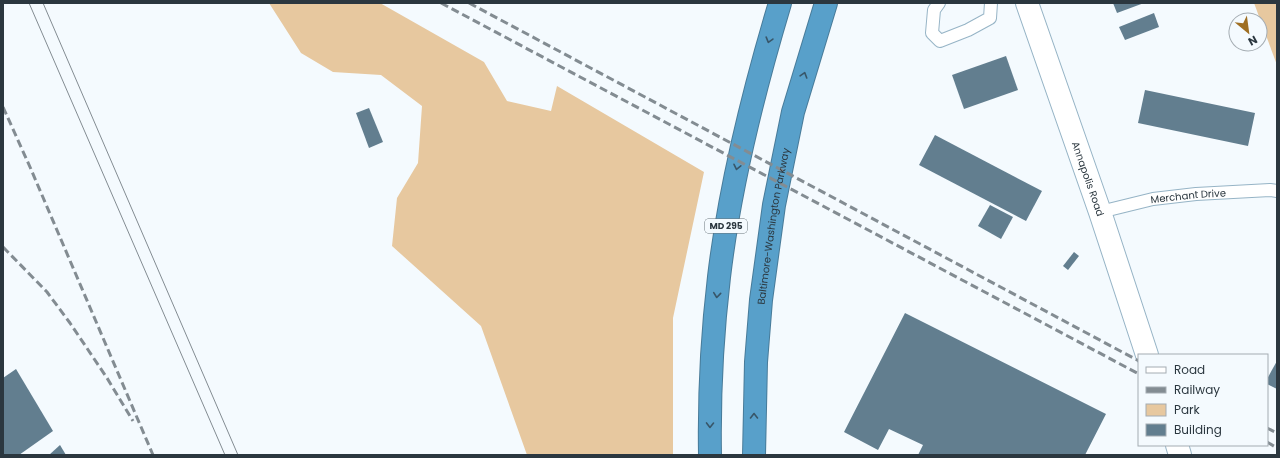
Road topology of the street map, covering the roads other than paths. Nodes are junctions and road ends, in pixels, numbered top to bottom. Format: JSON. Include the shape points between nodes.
{"nodes":[{"id":1,"x":780,"y":3,"type":"edge"},
{"id":2,"x":826,"y":3,"type":"edge"},
{"id":3,"x":939,"y":3,"type":"edge"},
{"id":4,"x":991,"y":3,"type":"edge"},
{"id":5,"x":1027,"y":3,"type":"edge"},
{"id":6,"x":1277,"y":191,"type":"edge"},
{"id":7,"x":1100,"y":212,"type":"junction"},
{"id":8,"x":1147,"y":354,"type":"edge"},
{"id":9,"x":710,"y":455,"type":"edge"},
{"id":10,"x":754,"y":455,"type":"edge"}],
"edges":[{"from":1,"to":9,"type":"highway","number":"MD 295","one_way":true,"via":[[760,69],[727,223],[713,345]]},
{"from":10,"to":2,"type":"highway","name":"Baltimore-Washington Parkway","one_way":true,"via":[[756,362],[761,300],[774,205],[793,112]]},
{"from":3,"to":4,"type":"lane","via":[[934,10],[932,33],[940,41],[990,18]]},
{"from":5,"to":7,"type":"main road","name":"Annapolis Road"},
{"from":6,"to":7,"type":"lane","name":"Merchant Drive","via":[[1167,197]]},
{"from":7,"to":8,"type":"main road","name":"Annapolis Road"}]}
